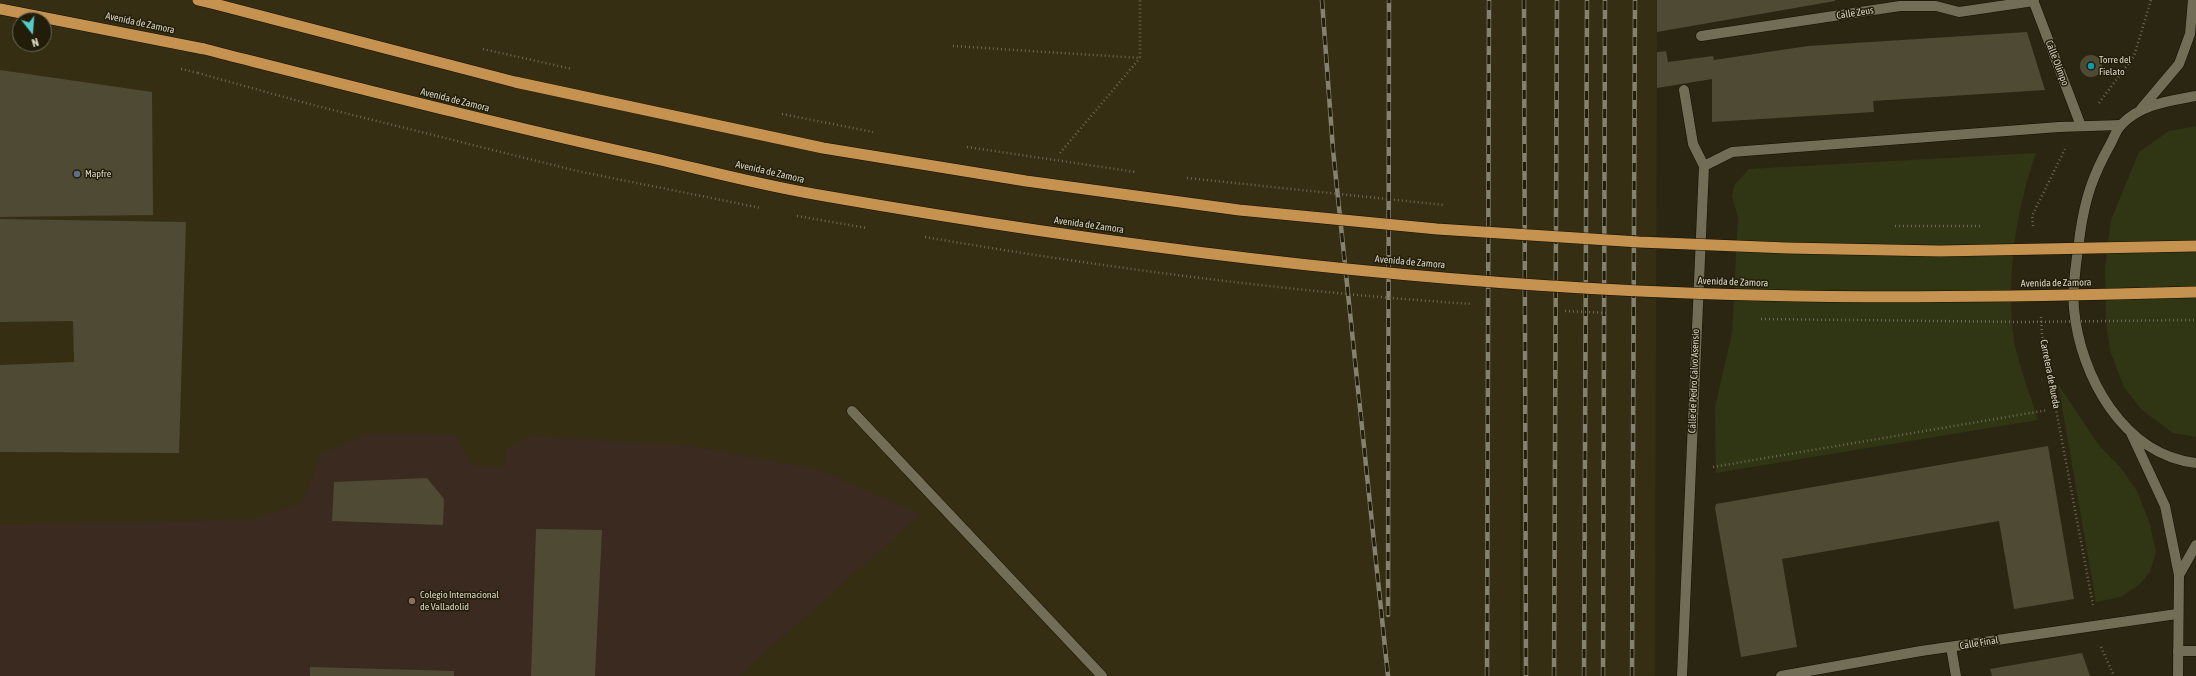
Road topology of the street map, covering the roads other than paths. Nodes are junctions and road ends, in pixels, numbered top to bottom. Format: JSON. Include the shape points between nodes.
{"nodes":[{"id":1,"x":198,"y":0,"type":"edge"},
{"id":2,"x":2034,"y":0,"type":"edge"},
{"id":3,"x":2192,"y":0,"type":"edge"},
{"id":4,"x":0,"y":9,"type":"edge"},
{"id":5,"x":1700,"y":36,"type":"dead end"},
{"id":6,"x":1684,"y":90,"type":"dead end"},
{"id":7,"x":2196,"y":96,"type":"edge"},
{"id":8,"x":2141,"y":109,"type":"junction"},
{"id":9,"x":2121,"y":125,"type":"junction"},
{"id":10,"x":2081,"y":126,"type":"junction"},
{"id":11,"x":1704,"y":166,"type":"junction"},
{"id":12,"x":2196,"y":246,"type":"edge"},
{"id":13,"x":2196,"y":292,"type":"edge"},
{"id":14,"x":852,"y":411,"type":"dead end"},
{"id":15,"x":2131,"y":433,"type":"junction"},
{"id":16,"x":2196,"y":463,"type":"edge"},
{"id":17,"x":2196,"y":544,"type":"edge"},
{"id":18,"x":2179,"y":575,"type":"junction"},
{"id":19,"x":2177,"y":614,"type":"junction"},
{"id":20,"x":1951,"y":647,"type":"junction"},
{"id":21,"x":2178,"y":651,"type":"junction"},
{"id":22,"x":2196,"y":651,"type":"edge"},
{"id":23,"x":1102,"y":676,"type":"edge"},
{"id":24,"x":1682,"y":676,"type":"edge"},
{"id":25,"x":1781,"y":676,"type":"edge"},
{"id":26,"x":1956,"y":676,"type":"edge"},
{"id":27,"x":2178,"y":676,"type":"edge"}],
"edges":[{"from":1,"to":12,"type":"highway","bridge":true,"via":[[515,82],[823,148],[1026,181],[1239,210],[1437,229],[1639,242],[1787,248],[1940,251]]},
{"from":2,"to":5,"type":"street","name":"Calle Zeus","via":[[1959,12],[1936,6],[1900,6]]},
{"from":2,"to":10,"type":"street","name":"Calle Olimpo"},
{"from":3,"to":8,"type":"street","via":[[2190,34],[2179,64]]},
{"from":4,"to":13,"type":"highway","name":"Avenida de Zamora","bridge":true,"via":[[204,49],[510,127],[819,196],[1018,228],[1234,258],[1433,276],[1660,292],[1940,298]]},
{"from":6,"to":11,"type":"street","name":"Calle de Pedro Calvo Asensio","via":[[1693,144]]},
{"from":7,"to":8,"type":"street"},
{"from":8,"to":9,"type":"street"},
{"from":9,"to":10,"type":"street"},
{"from":9,"to":15,"type":"street","via":[[2100,162],[2084,202],[2074,294],[2077,332],[2092,375],[2111,409]]},
{"from":10,"to":11,"type":"street","via":[[1732,152]]},
{"from":11,"to":24,"type":"street","name":"Calle de Pedro Calvo Asensio"},
{"from":14,"to":23,"type":"street"},
{"from":15,"to":16,"type":"street","via":[[2164,455]]},
{"from":15,"to":18,"type":"street","via":[[2165,506]]},
{"from":17,"to":18,"type":"street"},
{"from":18,"to":19,"type":"street"},
{"from":19,"to":20,"type":"street","name":"Calle Final"},
{"from":19,"to":21,"type":"street"},
{"from":20,"to":25,"type":"street","name":"Calle Final"},
{"from":20,"to":26,"type":"street"},
{"from":21,"to":22,"type":"street"},
{"from":21,"to":27,"type":"street"}]}
